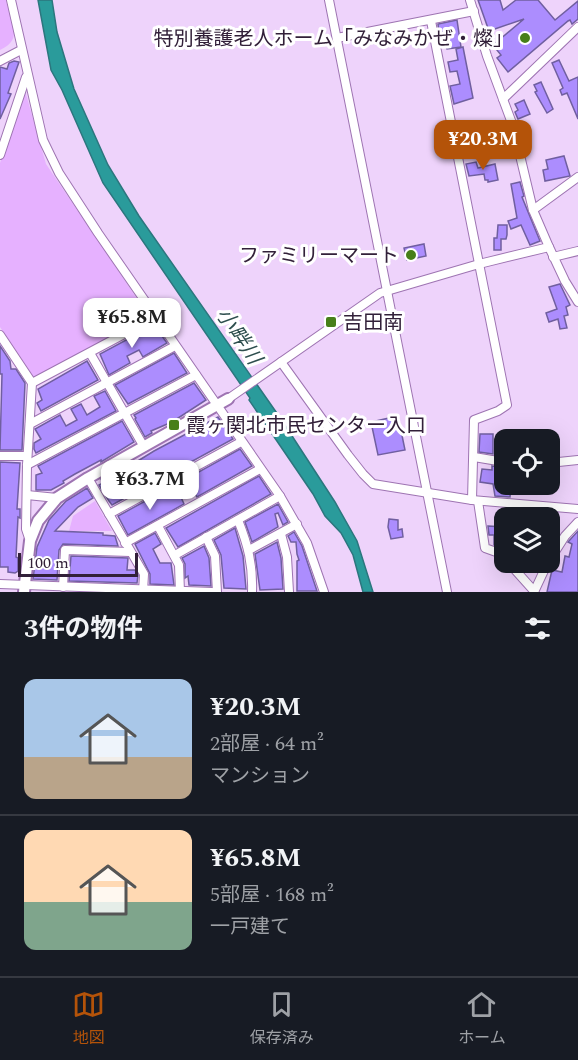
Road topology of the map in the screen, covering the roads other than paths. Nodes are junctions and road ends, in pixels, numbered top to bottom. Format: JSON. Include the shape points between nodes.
{"nodes":[{"id":1,"x":10,"y":0,"type":"edge"},
{"id":2,"x":329,"y":0,"type":"edge"},
{"id":3,"x":470,"y":0,"type":"edge"},
{"id":4,"x":474,"y":11,"type":"junction"},
{"id":5,"x":431,"y":21,"type":"junction"},
{"id":6,"x":578,"y":27,"type":"edge"},
{"id":7,"x":337,"y":38,"type":"junction"},
{"id":8,"x":21,"y":50,"type":"junction"},
{"id":9,"x":0,"y":61,"type":"edge"},
{"id":10,"x":27,"y":76,"type":"junction"},
{"id":11,"x":503,"y":99,"type":"junction"},
{"id":12,"x":0,"y":155,"type":"edge"},
{"id":13,"x":578,"y":177,"type":"edge"},
{"id":14,"x":533,"y":210,"type":"junction"},
{"id":15,"x":549,"y":247,"type":"junction"},
{"id":16,"x":578,"y":250,"type":"edge"},
{"id":17,"x":553,"y":257,"type":"junction"},
{"id":18,"x":479,"y":264,"type":"junction"},
{"id":19,"x":388,"y":290,"type":"junction"},
{"id":20,"x":578,"y":302,"type":"edge"},
{"id":21,"x":156,"y":317,"type":"junction"},
{"id":22,"x":0,"y":336,"type":"edge"},
{"id":23,"x":175,"y":345,"type":"junction"},
{"id":24,"x":90,"y":353,"type":"junction"},
{"id":25,"x":279,"y":363,"type":"junction"},
{"id":26,"x":196,"y":375,"type":"junction"},
{"id":27,"x":107,"y":382,"type":"junction"},
{"id":28,"x":32,"y":384,"type":"junction"},
{"id":29,"x":228,"y":399,"type":"joint"},
{"id":30,"x":218,"y":405,"type":"junction"},
{"id":31,"x":124,"y":413,"type":"junction"},
{"id":32,"x":30,"y":424,"type":"junction"},
{"id":33,"x":241,"y":442,"type":"junction"},
{"id":34,"x":144,"y":447,"type":"junction"},
{"id":35,"x":0,"y":456,"type":"edge"},
{"id":36,"x":474,"y":457,"type":"junction"},
{"id":37,"x":494,"y":460,"type":"edge"},
{"id":38,"x":578,"y":460,"type":"edge"},
{"id":39,"x":27,"y":461,"type":"junction"},
{"id":40,"x":560,"y":462,"type":"edge"},
{"id":41,"x":260,"y":469,"type":"junction"},
{"id":42,"x":88,"y":478,"type":"junction"},
{"id":43,"x":427,"y":494,"type":"junction"},
{"id":44,"x":27,"y":495,"type":"junction"},
{"id":45,"x":280,"y":496,"type":"junction"},
{"id":46,"x":57,"y":498,"type":"junction"},
{"id":47,"x":475,"y":500,"type":"junction"},
{"id":48,"x":578,"y":509,"type":"edge"},
{"id":49,"x":109,"y":514,"type":"junction"},
{"id":50,"x":238,"y":520,"type":"junction"},
{"id":51,"x":578,"y":522,"type":"edge"},
{"id":52,"x":297,"y":524,"type":"junction"},
{"id":53,"x":158,"y":526,"type":"junction"},
{"id":54,"x":281,"y":534,"type":"junction"},
{"id":55,"x":206,"y":537,"type":"junction"},
{"id":56,"x":30,"y":541,"type":"junction"},
{"id":57,"x":125,"y":543,"type":"junction"},
{"id":58,"x":560,"y":544,"type":"edge"},
{"id":59,"x":249,"y":550,"type":"junction"},
{"id":60,"x":494,"y":551,"type":"edge"},
{"id":61,"x":130,"y":552,"type":"junction"},
{"id":62,"x":175,"y":555,"type":"junction"},
{"id":63,"x":518,"y":573,"type":"edge"},
{"id":64,"x":543,"y":573,"type":"edge"},
{"id":65,"x":0,"y":584,"type":"edge"},
{"id":66,"x":63,"y":586,"type":"junction"},
{"id":67,"x":24,"y":589,"type":"edge"},
{"id":68,"x":106,"y":590,"type":"edge"},
{"id":69,"x":143,"y":590,"type":"edge"},
{"id":70,"x":180,"y":591,"type":"edge"},
{"id":71,"x":212,"y":592,"type":"edge"},
{"id":72,"x":217,"y":592,"type":"edge"},
{"id":73,"x":252,"y":592,"type":"edge"},
{"id":74,"x":289,"y":592,"type":"edge"},
{"id":75,"x":324,"y":592,"type":"edge"},
{"id":76,"x":447,"y":592,"type":"edge"},
{"id":77,"x":534,"y":592,"type":"edge"}],
"edges":[{"from":1,"to":8,"type":"street"},
{"from":2,"to":7,"type":"street"},
{"from":3,"to":4,"type":"street"},
{"from":4,"to":5,"type":"street"},
{"from":4,"to":11,"type":"street"},
{"from":5,"to":7,"type":"street"},
{"from":5,"to":18,"type":"street"},
{"from":6,"to":11,"type":"street"},
{"from":7,"to":19,"type":"street"},
{"from":8,"to":9,"type":"street"},
{"from":8,"to":10,"type":"street"},
{"from":10,"to":12,"type":"street"},
{"from":10,"to":21,"type":"street","via":[[43,140],[55,166]]},
{"from":11,"to":14,"type":"street"},
{"from":13,"to":14,"type":"street"},
{"from":14,"to":15,"type":"street"},
{"from":15,"to":17,"type":"street"},
{"from":15,"to":18,"type":"street"},
{"from":16,"to":17,"type":"street"},
{"from":17,"to":20,"type":"street"},
{"from":18,"to":19,"type":"street"},
{"from":18,"to":36,"type":"street","via":[[507,405],[474,420]]},
{"from":19,"to":25,"type":"street"},
{"from":19,"to":43,"type":"street"},
{"from":21,"to":23,"type":"street"},
{"from":21,"to":24,"type":"street"},
{"from":22,"to":28,"type":"street"},
{"from":23,"to":26,"type":"street"},
{"from":23,"to":27,"type":"street"},
{"from":24,"to":27,"type":"street"},
{"from":24,"to":28,"type":"street"},
{"from":25,"to":29,"type":"street"},
{"from":25,"to":43,"type":"street","via":[[365,477],[380,486]]},
{"from":26,"to":30,"type":"street"},
{"from":26,"to":31,"type":"street"},
{"from":27,"to":31,"type":"street"},
{"from":27,"to":32,"type":"street"},
{"from":28,"to":32,"type":"street"},
{"from":29,"to":30,"type":"street"},
{"from":30,"to":33,"type":"street"},
{"from":30,"to":34,"type":"street"},
{"from":31,"to":34,"type":"street"},
{"from":31,"to":39,"type":"street"},
{"from":32,"to":39,"type":"street"},
{"from":33,"to":41,"type":"street"},
{"from":33,"to":49,"type":"street"},
{"from":34,"to":42,"type":"street"},
{"from":35,"to":39,"type":"street"},
{"from":36,"to":37,"type":"street"},
{"from":36,"to":47,"type":"street"},
{"from":38,"to":40,"type":"street"},
{"from":39,"to":44,"type":"street"},
{"from":41,"to":45,"type":"street"},
{"from":41,"to":53,"type":"street"},
{"from":42,"to":46,"type":"street"},
{"from":42,"to":49,"type":"street"},
{"from":43,"to":47,"type":"street"},
{"from":43,"to":76,"type":"street"},
{"from":44,"to":46,"type":"street"},
{"from":44,"to":56,"type":"street","via":[[26,529]]},
{"from":45,"to":50,"type":"street"},
{"from":45,"to":52,"type":"street"},
{"from":46,"to":56,"type":"street","via":[[38,521]]},
{"from":47,"to":48,"type":"street"},
{"from":47,"to":60,"type":"street","via":[[485,548]]},
{"from":49,"to":57,"type":"street"},
{"from":50,"to":55,"type":"street"},
{"from":50,"to":59,"type":"street"},
{"from":51,"to":58,"type":"street"},
{"from":52,"to":54,"type":"street"},
{"from":52,"to":75,"type":"street"},
{"from":53,"to":57,"type":"street"},
{"from":53,"to":62,"type":"street"},
{"from":54,"to":59,"type":"street"},
{"from":54,"to":74,"type":"street"},
{"from":55,"to":62,"type":"street"},
{"from":55,"to":72,"type":"street","via":[[214,556]]},
{"from":56,"to":67,"type":"street"},
{"from":57,"to":61,"type":"street"},
{"from":59,"to":73,"type":"street"},
{"from":61,"to":66,"type":"street","via":[[65,550]]},
{"from":61,"to":69,"type":"street","via":[[144,574]]},
{"from":62,"to":70,"type":"street"},
{"from":63,"to":77,"type":"street"},
{"from":64,"to":77,"type":"street"},
{"from":65,"to":67,"type":"street"},
{"from":66,"to":67,"type":"street"},
{"from":66,"to":68,"type":"street"},
{"from":68,"to":69,"type":"street"},
{"from":69,"to":70,"type":"street"},
{"from":70,"to":71,"type":"street"}]}
